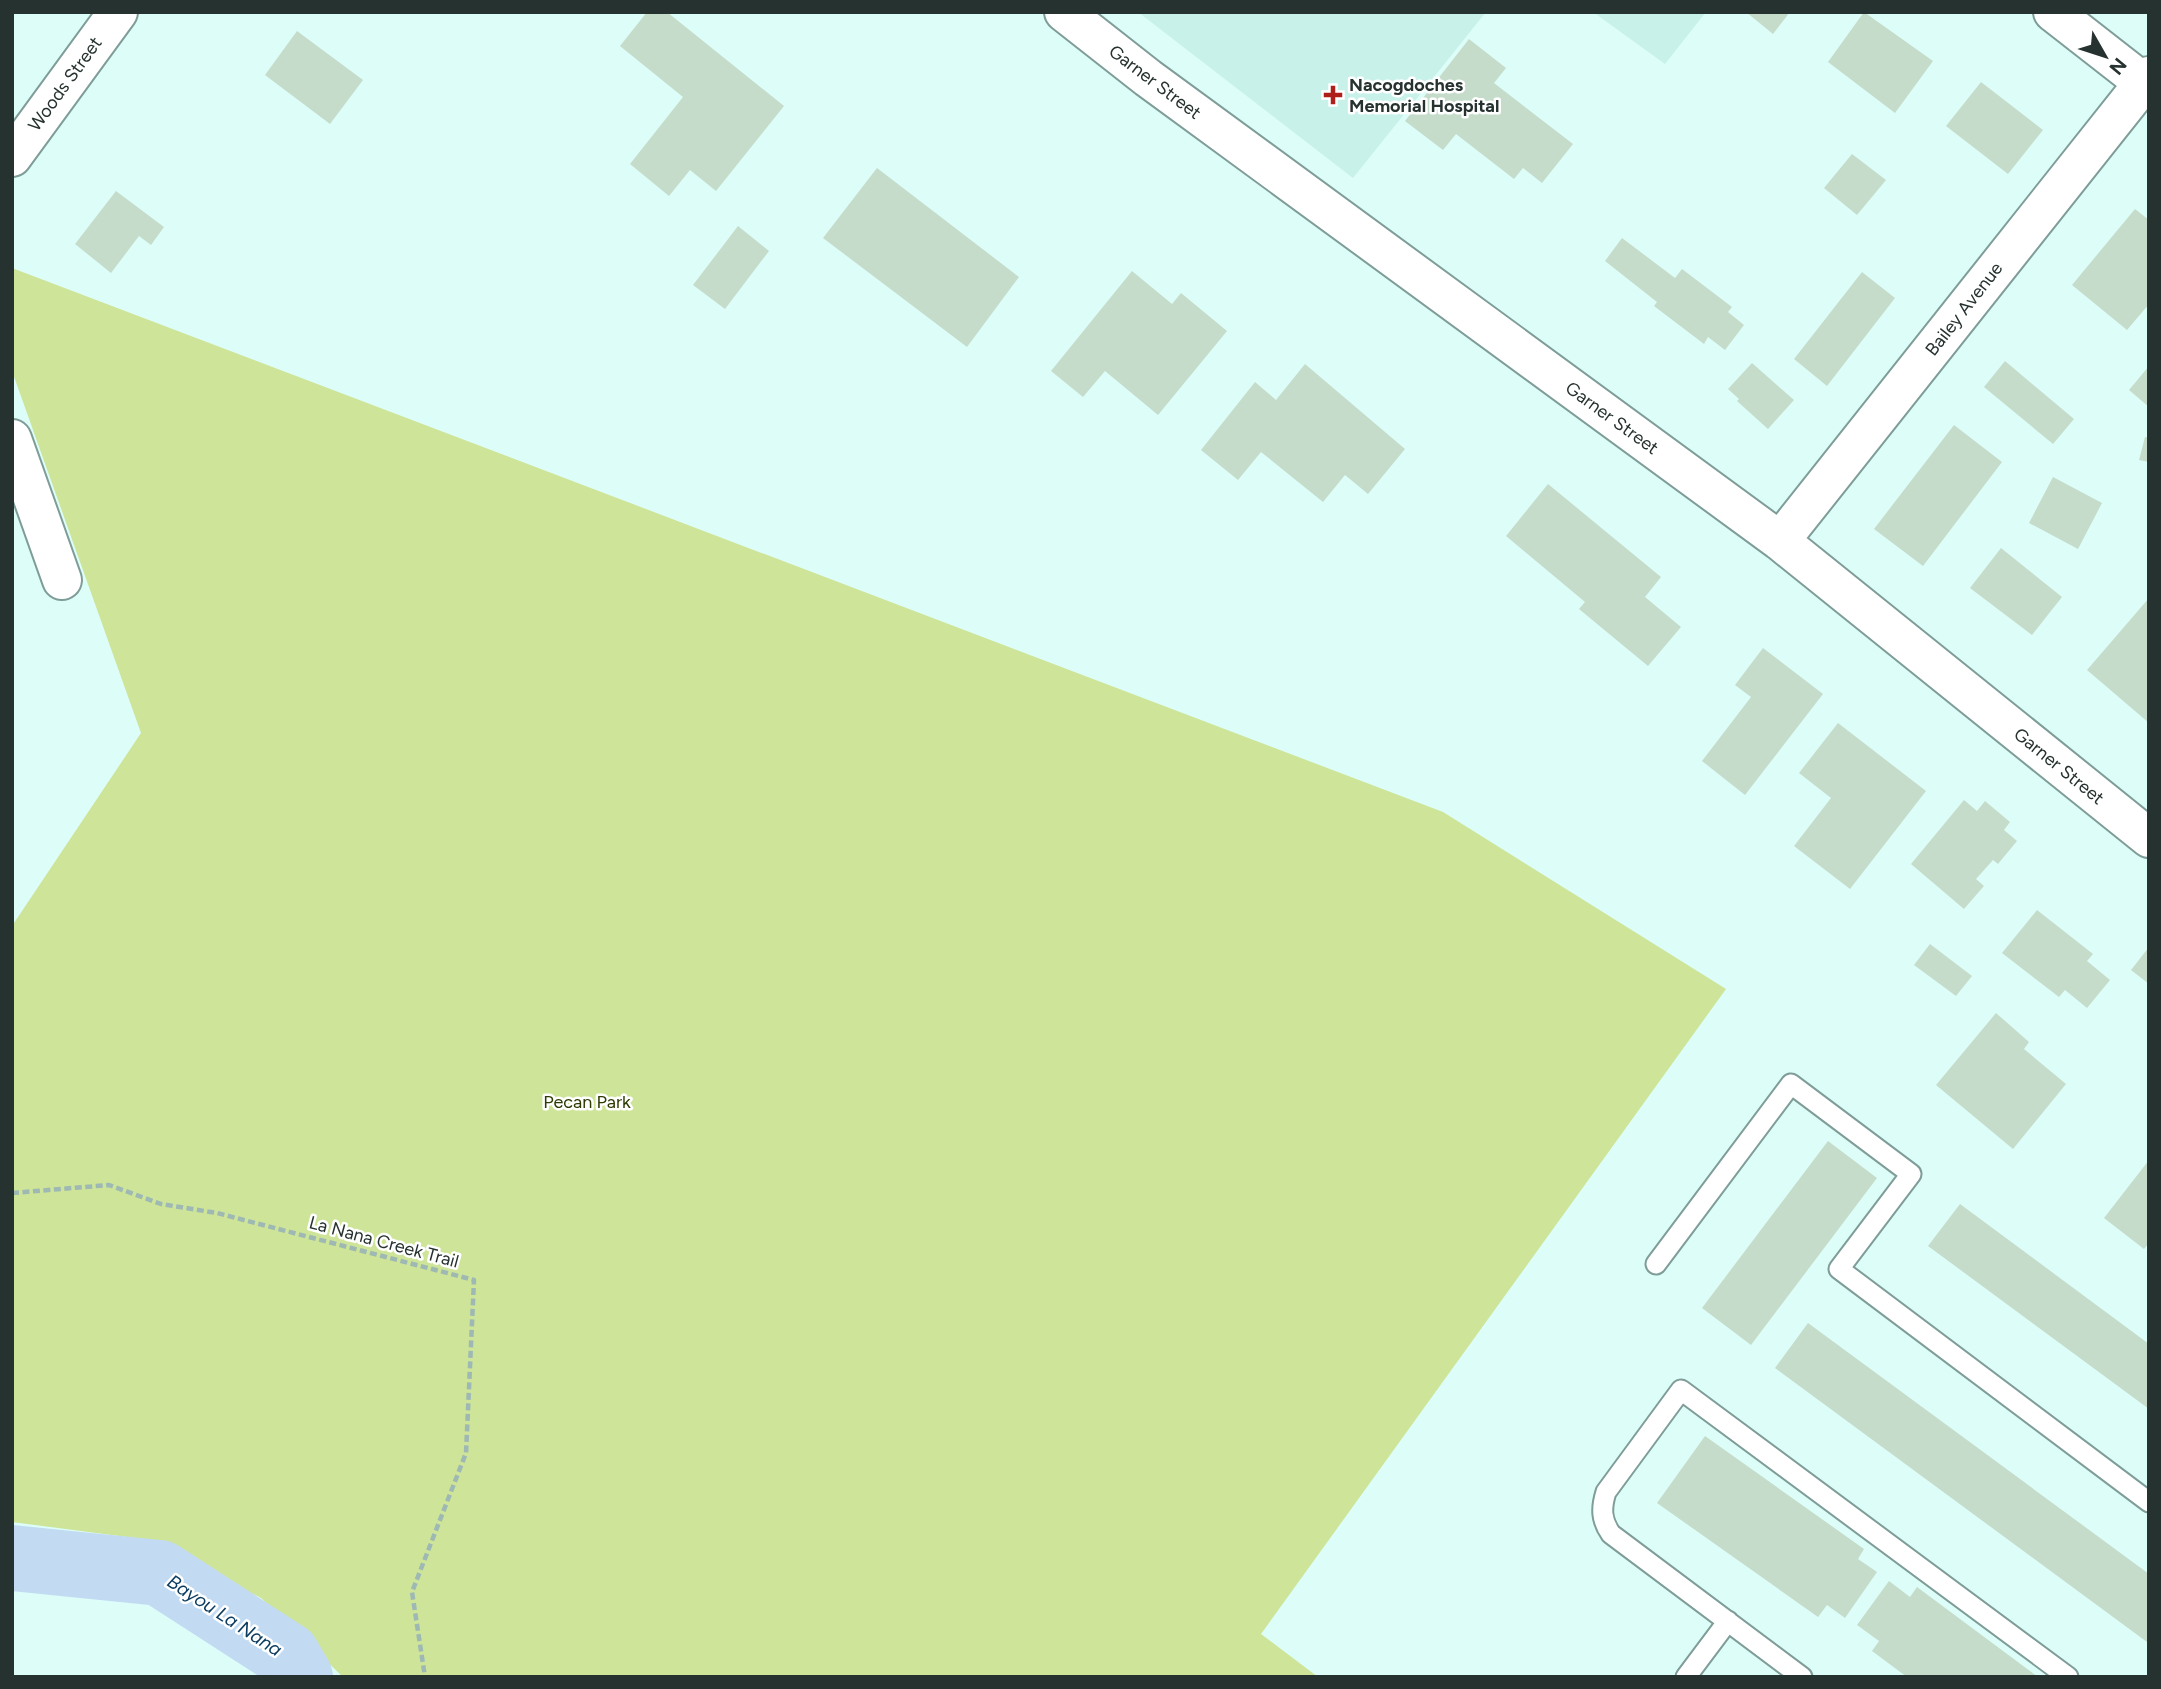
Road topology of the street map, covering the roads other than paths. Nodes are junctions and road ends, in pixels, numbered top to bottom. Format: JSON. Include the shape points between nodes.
{"nodes":[{"id":1,"x":118,"y":12,"type":"edge"},
{"id":2,"x":1064,"y":12,"type":"edge"},
{"id":3,"x":2053,"y":12,"type":"edge"},
{"id":4,"x":2147,"y":82,"type":"edge"},
{"id":5,"x":12,"y":157,"type":"edge"},
{"id":6,"x":12,"y":439,"type":"edge"},
{"id":7,"x":1780,"y":541,"type":"junction"},
{"id":8,"x":62,"y":580,"type":"dead end"},
{"id":9,"x":2149,"y":838,"type":"edge"},
{"id":10,"x":1656,"y":1264,"type":"dead end"},
{"id":11,"x":2149,"y":1502,"type":"edge"},
{"id":12,"x":1728,"y":1621,"type":"junction"},
{"id":13,"x":1686,"y":1677,"type":"edge"},
{"id":14,"x":1802,"y":1677,"type":"edge"},
{"id":15,"x":2068,"y":1677,"type":"edge"}],
"edges":[{"from":1,"to":5,"type":"street","name":"Woods Street"},
{"from":2,"to":7,"type":"street","name":"Garner Street"},
{"from":3,"to":4,"type":"street"},
{"from":4,"to":7,"type":"street","name":"Bailey Avenue"},
{"from":6,"to":8,"type":"street"},
{"from":7,"to":9,"type":"street","name":"Garner Street"},
{"from":10,"to":11,"type":"lane","via":[[1791,1084],[1911,1174],[1839,1269]]},
{"from":12,"to":13,"type":"lane"},
{"from":12,"to":14,"type":"lane"},
{"from":12,"to":15,"type":"lane","via":[[1604,1525],[1606,1492],[1681,1390]]}]}
